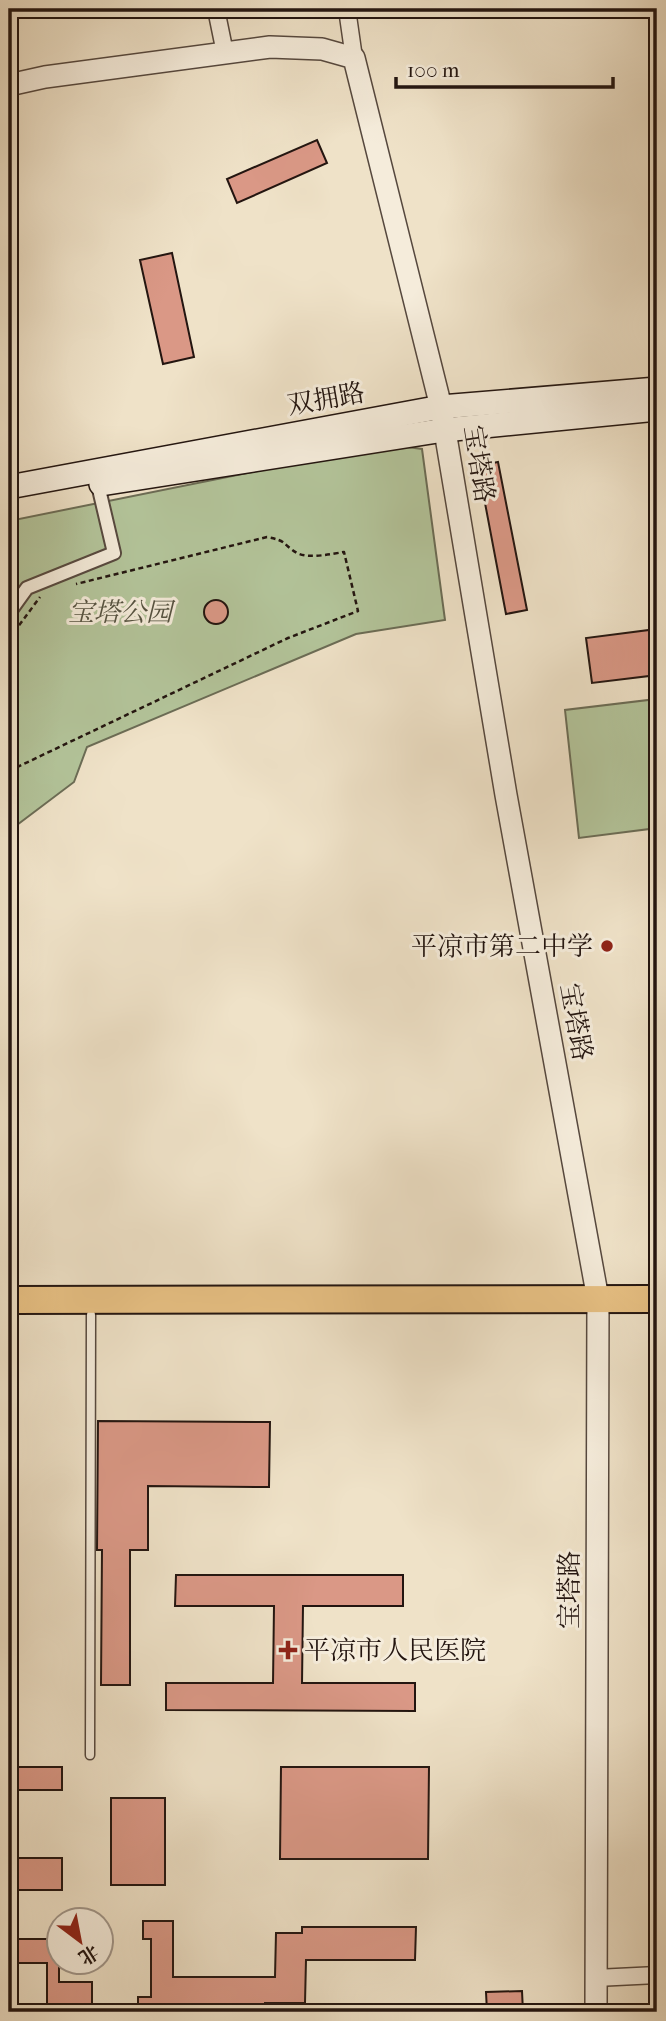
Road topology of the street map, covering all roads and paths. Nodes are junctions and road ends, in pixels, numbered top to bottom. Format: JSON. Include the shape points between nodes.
{"nodes":[{"id":1,"x":216,"y":9,"type":"edge"},
{"id":2,"x":347,"y":9,"type":"edge"},
{"id":3,"x":225,"y":53,"type":"junction"},
{"id":4,"x":354,"y":58,"type":"junction"},
{"id":5,"x":9,"y":85,"type":"edge"},
{"id":6,"x":657,"y":389,"type":"edge"},
{"id":7,"x":657,"y":408,"type":"edge"},
{"id":8,"x":443,"y":419,"type":"junction"},
{"id":9,"x":98,"y":485,"type":"junction"},
{"id":10,"x":9,"y":487,"type":"edge"},
{"id":11,"x":9,"y":503,"type":"edge"},
{"id":12,"x":70,"y":586,"type":"dead end"},
{"id":13,"x":42,"y":595,"type":"dead end"},
{"id":14,"x":9,"y":613,"type":"edge"},
{"id":15,"x":9,"y":639,"type":"edge"},
{"id":16,"x":9,"y":771,"type":"edge"},
{"id":17,"x":657,"y":1299,"type":"edge"},
{"id":18,"x":9,"y":1300,"type":"edge"},
{"id":19,"x":293,"y":1307,"type":"junction"},
{"id":20,"x":598,"y":1307,"type":"junction"},
{"id":21,"x":91,"y":1315,"type":"junction"},
{"id":22,"x":657,"y":1315,"type":"edge"},
{"id":23,"x":9,"y":1316,"type":"edge"},
{"id":24,"x":89,"y":1755,"type":"dead end"},
{"id":25,"x":657,"y":1975,"type":"edge"},
{"id":26,"x":596,"y":1978,"type":"junction"},
{"id":27,"x":596,"y":2012,"type":"edge"}],
"edges":[{"from":1,"to":3,"type":"street"},
{"from":2,"to":4,"type":"street"},
{"from":3,"to":4,"type":"street","via":[[270,47],[322,49]]},
{"from":3,"to":5,"type":"street"},
{"from":4,"to":8,"type":"street","name":"宝塔路"},
{"from":6,"to":8,"type":"main road","name":"双拥路"},
{"from":7,"to":8,"type":"main road","name":"双拥路"},
{"from":8,"to":9,"type":"main road","name":"双拥路"},
{"from":8,"to":10,"type":"main road","name":"双拥路"},
{"from":8,"to":20,"type":"street","name":"宝塔路"},
{"from":9,"to":11,"type":"main road","name":"双拥路"},
{"from":9,"to":14,"type":"street","via":[[114,554],[27,588]]},
{"from":12,"to":16,"type":"path","via":[[267,537],[283,540],[298,554],[344,552],[358,611],[288,638]]},
{"from":13,"to":15,"type":"path"},
{"from":17,"to":20,"type":"main road"},
{"from":18,"to":19,"type":"main road"},
{"from":19,"to":20,"type":"main road"},
{"from":19,"to":21,"type":"main road"},
{"from":20,"to":22,"type":"main road"},
{"from":20,"to":26,"type":"street","name":"宝塔路"},
{"from":21,"to":23,"type":"main road"},
{"from":21,"to":24,"type":"lane"},
{"from":25,"to":26,"type":"street"},
{"from":26,"to":27,"type":"street","name":"宝塔路"}]}
